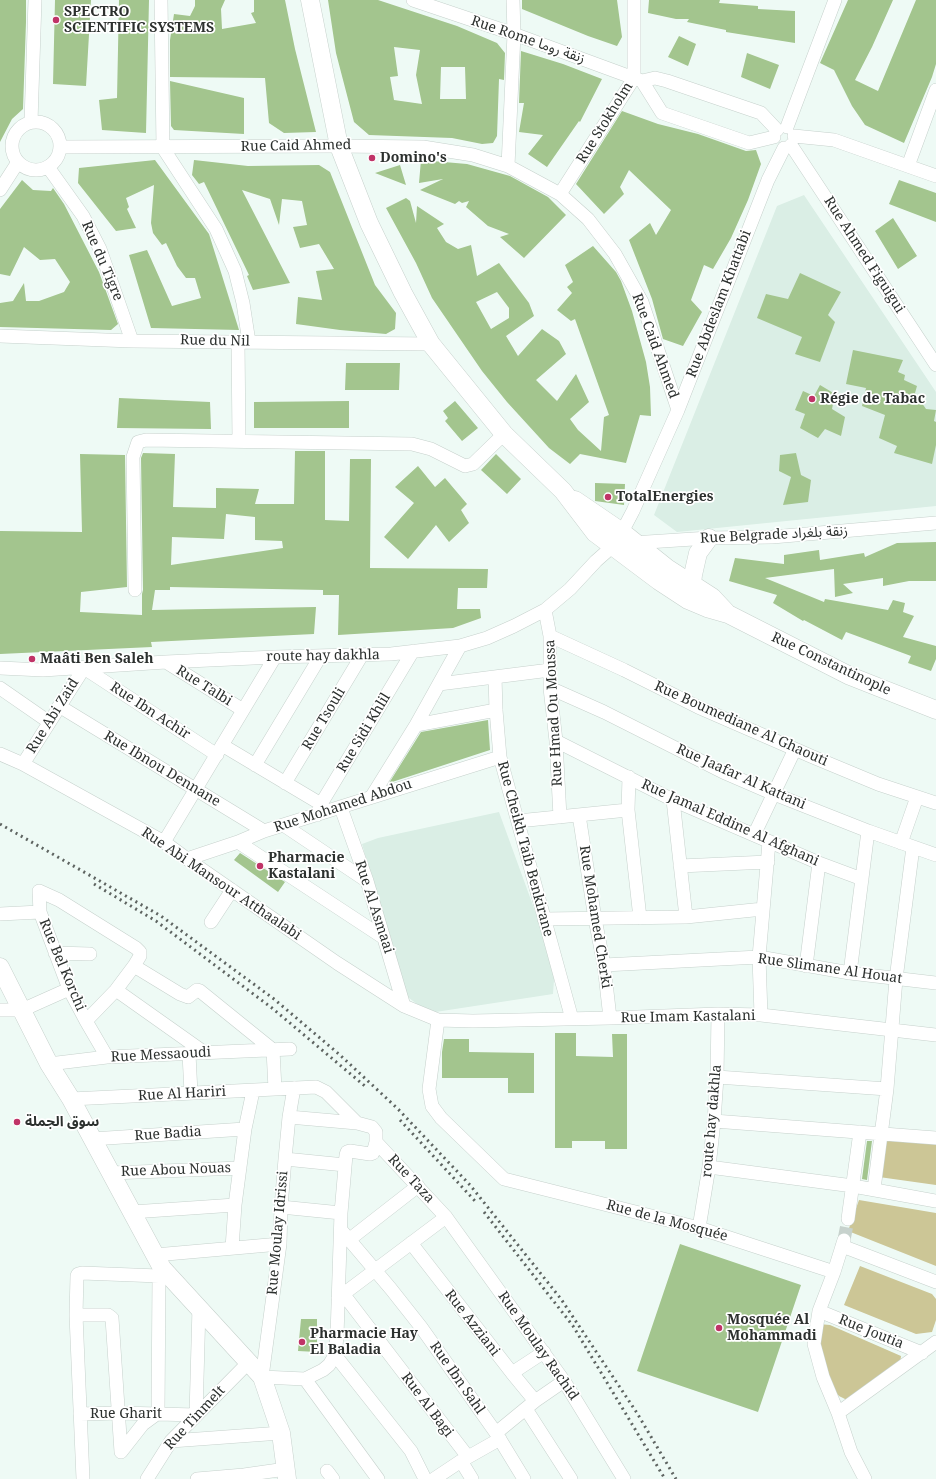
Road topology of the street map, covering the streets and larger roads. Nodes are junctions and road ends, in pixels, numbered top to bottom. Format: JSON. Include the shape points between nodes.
{"nodes":[{"id":1,"x":35,"y":0,"type":"edge"},
{"id":2,"x":160,"y":0,"type":"edge"},
{"id":3,"x":310,"y":0,"type":"edge"},
{"id":4,"x":413,"y":0,"type":"edge"},
{"id":5,"x":513,"y":0,"type":"edge"},
{"id":6,"x":634,"y":0,"type":"edge"},
{"id":7,"x":835,"y":0,"type":"edge"},
{"id":8,"x":514,"y":34,"type":"junction"},
{"id":9,"x":638,"y":79,"type":"junction"},
{"id":10,"x":936,"y":90,"type":"edge"},
{"id":11,"x":31,"y":122,"type":"junction"},
{"id":12,"x":784,"y":137,"type":"junction"},
{"id":13,"x":6,"y":145,"type":"edge"},
{"id":14,"x":339,"y":146,"type":"junction"},
{"id":15,"x":60,"y":147,"type":"junction"},
{"id":16,"x":163,"y":148,"type":"junction"},
{"id":17,"x":18,"y":162,"type":"junction"},
{"id":18,"x":508,"y":166,"type":"junction"},
{"id":19,"x":908,"y":166,"type":"junction"},
{"id":20,"x":48,"y":167,"type":"junction"},
{"id":21,"x":936,"y":176,"type":"edge"},
{"id":22,"x":0,"y":190,"type":"edge"},
{"id":23,"x":560,"y":194,"type":"junction"},
{"id":24,"x":0,"y":336,"type":"edge"},
{"id":25,"x":132,"y":340,"type":"junction"},
{"id":26,"x":244,"y":341,"type":"junction"},
{"id":27,"x":430,"y":344,"type":"junction"},
{"id":28,"x":936,"y":366,"type":"edge"},
{"id":29,"x":678,"y":410,"type":"junction"},
{"id":30,"x":504,"y":434,"type":"junction"},
{"id":31,"x":239,"y":441,"type":"junction"},
{"id":32,"x":936,"y":523,"type":"edge"},
{"id":33,"x":709,"y":538,"type":"junction"},
{"id":34,"x":623,"y":540,"type":"junction"},
{"id":35,"x":692,"y":584,"type":"junction"},
{"id":36,"x":135,"y":590,"type":"dead end"},
{"id":37,"x":545,"y":610,"type":"junction"},
{"id":38,"x":728,"y":614,"type":"junction"},
{"id":39,"x":550,"y":636,"type":"junction"},
{"id":40,"x":460,"y":646,"type":"junction"},
{"id":41,"x":413,"y":651,"type":"junction"},
{"id":42,"x":320,"y":656,"type":"junction"},
{"id":43,"x":362,"y":656,"type":"junction"},
{"id":44,"x":275,"y":657,"type":"junction"},
{"id":45,"x":166,"y":662,"type":"junction"},
{"id":46,"x":0,"y":668,"type":"edge"},
{"id":47,"x":84,"y":668,"type":"junction"},
{"id":48,"x":550,"y":670,"type":"junction"},
{"id":49,"x":495,"y":677,"type":"junction"},
{"id":50,"x":439,"y":684,"type":"junction"},
{"id":51,"x":0,"y":688,"type":"edge"},
{"id":52,"x":550,"y":688,"type":"junction"},
{"id":53,"x":59,"y":706,"type":"junction"},
{"id":54,"x":243,"y":710,"type":"junction"},
{"id":55,"x":496,"y":710,"type":"junction"},
{"id":56,"x":936,"y":710,"type":"edge"},
{"id":57,"x":49,"y":722,"type":"junction"},
{"id":58,"x":416,"y":725,"type":"junction"},
{"id":59,"x":556,"y":741,"type":"junction"},
{"id":60,"x":795,"y":749,"type":"junction"},
{"id":61,"x":219,"y":750,"type":"junction"},
{"id":62,"x":0,"y":754,"type":"edge"},
{"id":63,"x":500,"y":757,"type":"junction"},
{"id":64,"x":23,"y":764,"type":"junction"},
{"id":65,"x":255,"y":765,"type":"junction"},
{"id":66,"x":629,"y":777,"type":"junction"},
{"id":67,"x":285,"y":783,"type":"junction"},
{"id":68,"x":196,"y":789,"type":"junction"},
{"id":69,"x":774,"y":794,"type":"junction"},
{"id":70,"x":372,"y":796,"type":"junction"},
{"id":71,"x":917,"y":797,"type":"junction"},
{"id":72,"x":673,"y":800,"type":"junction"},
{"id":73,"x":936,"y":803,"type":"edge"},
{"id":74,"x":341,"y":808,"type":"junction"},
{"id":75,"x":319,"y":809,"type":"junction"},
{"id":76,"x":628,"y":810,"type":"junction"},
{"id":77,"x":579,"y":815,"type":"junction"},
{"id":78,"x":560,"y":817,"type":"junction"},
{"id":79,"x":518,"y":821,"type":"junction"},
{"id":80,"x":285,"y":826,"type":"junction"},
{"id":81,"x":868,"y":831,"type":"junction"},
{"id":82,"x":264,"y":832,"type":"junction"},
{"id":83,"x":754,"y":836,"type":"junction"},
{"id":84,"x":164,"y":842,"type":"junction"},
{"id":85,"x":238,"y":842,"type":"junction"},
{"id":86,"x":769,"y":842,"type":"junction"},
{"id":87,"x":907,"y":845,"type":"junction"},
{"id":88,"x":936,"y":855,"type":"edge"},
{"id":89,"x":186,"y":859,"type":"junction"},
{"id":90,"x":768,"y":862,"type":"junction"},
{"id":91,"x":819,"y":863,"type":"junction"},
{"id":92,"x":680,"y":866,"type":"junction"},
{"id":93,"x":862,"y":879,"type":"junction"},
{"id":94,"x":366,"y":881,"type":"junction"},
{"id":95,"x":232,"y":890,"type":"junction"},
{"id":96,"x":763,"y":909,"type":"junction"},
{"id":97,"x":40,"y":912,"type":"junction"},
{"id":98,"x":0,"y":914,"type":"edge"},
{"id":99,"x":686,"y":917,"type":"junction"},
{"id":100,"x":640,"y":918,"type":"junction"},
{"id":101,"x":544,"y":919,"type":"junction"},
{"id":102,"x":595,"y":919,"type":"junction"},
{"id":103,"x":211,"y":922,"type":"dead end"},
{"id":104,"x":384,"y":938,"type":"junction"},
{"id":105,"x":55,"y":953,"type":"junction"},
{"id":106,"x":90,"y":954,"type":"dead end"},
{"id":107,"x":758,"y":957,"type":"junction"},
{"id":108,"x":604,"y":965,"type":"junction"},
{"id":109,"x":134,"y":966,"type":"junction"},
{"id":110,"x":806,"y":966,"type":"junction"},
{"id":111,"x":0,"y":967,"type":"edge"},
{"id":112,"x":850,"y":974,"type":"junction"},
{"id":113,"x":896,"y":979,"type":"junction"},
{"id":114,"x":936,"y":983,"type":"edge"},
{"id":115,"x":69,"y":989,"type":"junction"},
{"id":116,"x":116,"y":990,"type":"junction"},
{"id":117,"x":404,"y":1006,"type":"junction"},
{"id":118,"x":0,"y":1010,"type":"edge"},
{"id":119,"x":22,"y":1010,"type":"junction"},
{"id":120,"x":718,"y":1014,"type":"junction"},
{"id":121,"x":761,"y":1015,"type":"junction"},
{"id":122,"x":610,"y":1018,"type":"junction"},
{"id":123,"x":572,"y":1019,"type":"junction"},
{"id":124,"x":438,"y":1020,"type":"junction"},
{"id":125,"x":86,"y":1021,"type":"junction"},
{"id":126,"x":891,"y":1030,"type":"junction"},
{"id":127,"x":936,"y":1036,"type":"edge"},
{"id":128,"x":290,"y":1049,"type":"dead end"},
{"id":129,"x":273,"y":1050,"type":"junction"},
{"id":130,"x":205,"y":1053,"type":"junction"},
{"id":131,"x":189,"y":1054,"type":"junction"},
{"id":132,"x":107,"y":1058,"type":"junction"},
{"id":133,"x":49,"y":1064,"type":"junction"},
{"id":134,"x":717,"y":1077,"type":"junction"},
{"id":135,"x":294,"y":1088,"type":"junction"},
{"id":136,"x":275,"y":1089,"type":"junction"},
{"id":137,"x":887,"y":1090,"type":"junction"},
{"id":138,"x":253,"y":1091,"type":"junction"},
{"id":139,"x":191,"y":1093,"type":"junction"},
{"id":140,"x":71,"y":1099,"type":"junction"},
{"id":141,"x":289,"y":1117,"type":"junction"},
{"id":142,"x":714,"y":1121,"type":"junction"},
{"id":143,"x":357,"y":1123,"type":"junction"},
{"id":144,"x":245,"y":1130,"type":"junction"},
{"id":145,"x":860,"y":1132,"type":"junction"},
{"id":146,"x":881,"y":1133,"type":"junction"},
{"id":147,"x":375,"y":1135,"type":"junction"},
{"id":148,"x":936,"y":1138,"type":"edge"},
{"id":149,"x":92,"y":1140,"type":"junction"},
{"id":150,"x":285,"y":1159,"type":"junction"},
{"id":151,"x":345,"y":1166,"type":"junction"},
{"id":152,"x":709,"y":1167,"type":"junction"},
{"id":153,"x":240,"y":1168,"type":"junction"},
{"id":154,"x":111,"y":1173,"type":"junction"},
{"id":155,"x":418,"y":1186,"type":"junction"},
{"id":156,"x":852,"y":1186,"type":"junction"},
{"id":157,"x":874,"y":1189,"type":"junction"},
{"id":158,"x":936,"y":1201,"type":"edge"},
{"id":159,"x":235,"y":1205,"type":"junction"},
{"id":160,"x":281,"y":1208,"type":"junction"},
{"id":161,"x":132,"y":1212,"type":"junction"},
{"id":162,"x":342,"y":1213,"type":"junction"},
{"id":163,"x":446,"y":1217,"type":"junction"},
{"id":164,"x":848,"y":1220,"type":"tunnel mouth"},
{"id":165,"x":699,"y":1228,"type":"junction"},
{"id":166,"x":345,"y":1235,"type":"junction"},
{"id":167,"x":411,"y":1243,"type":"junction"},
{"id":168,"x":280,"y":1244,"type":"junction"},
{"id":169,"x":232,"y":1248,"type":"junction"},
{"id":170,"x":159,"y":1266,"type":"junction"},
{"id":171,"x":375,"y":1270,"type":"junction"},
{"id":172,"x":834,"y":1272,"type":"junction"},
{"id":173,"x":936,"y":1282,"type":"edge"},
{"id":174,"x":341,"y":1296,"type":"junction"},
{"id":175,"x":199,"y":1307,"type":"junction"},
{"id":176,"x":819,"y":1311,"type":"junction"},
{"id":177,"x":76,"y":1315,"type":"junction"},
{"id":178,"x":936,"y":1342,"type":"edge"},
{"id":179,"x":544,"y":1352,"type":"junction"},
{"id":180,"x":922,"y":1353,"type":"junction"},
{"id":181,"x":335,"y":1355,"type":"junction"},
{"id":182,"x":249,"y":1362,"type":"junction"},
{"id":183,"x":512,"y":1373,"type":"junction"},
{"id":184,"x":262,"y":1377,"type":"junction"},
{"id":185,"x":305,"y":1379,"type":"junction"},
{"id":186,"x":564,"y":1381,"type":"junction"},
{"id":187,"x":531,"y":1405,"type":"junction"},
{"id":188,"x":120,"y":1413,"type":"junction"},
{"id":189,"x":158,"y":1413,"type":"junction"},
{"id":190,"x":838,"y":1413,"type":"junction"},
{"id":191,"x":80,"y":1414,"type":"junction"},
{"id":192,"x":196,"y":1415,"type":"junction"},
{"id":193,"x":281,"y":1433,"type":"junction"},
{"id":194,"x":498,"y":1436,"type":"junction"},
{"id":195,"x":171,"y":1441,"type":"junction"},
{"id":196,"x":464,"y":1459,"type":"junction"},
{"id":197,"x":287,"y":1474,"type":"edge"},
{"id":198,"x":245,"y":1477,"type":"edge"},
{"id":199,"x":83,"y":1479,"type":"edge"},
{"id":200,"x":147,"y":1479,"type":"edge"},
{"id":201,"x":197,"y":1479,"type":"edge"},
{"id":202,"x":378,"y":1479,"type":"edge"},
{"id":203,"x":425,"y":1479,"type":"edge"},
{"id":204,"x":434,"y":1479,"type":"edge"},
{"id":205,"x":472,"y":1479,"type":"edge"},
{"id":206,"x":524,"y":1479,"type":"edge"},
{"id":207,"x":571,"y":1479,"type":"edge"},
{"id":208,"x":624,"y":1479,"type":"edge"},
{"id":209,"x":865,"y":1479,"type":"edge"}],
"edges":[{"from":1,"to":11,"type":"street"},
{"from":2,"to":16,"type":"street"},
{"from":3,"to":14,"type":"street"},
{"from":4,"to":8,"type":"street","name":"Rue Rome زنقة روما"},
{"from":5,"to":8,"type":"street"},
{"from":6,"to":9,"type":"street","name":"Rue Stokholm"},
{"from":7,"to":12,"type":"street","name":"Rue Abdeslam Khattabi"},
{"from":8,"to":9,"type":"street","name":"Rue Rome زنقة روما"},
{"from":8,"to":18,"type":"street"},
{"from":9,"to":12,"type":"street","name":"Rue Rome زنقة روما","via":[[655,78],[667,81],[761,113]]},
{"from":9,"to":12,"type":"street","via":[[662,113],[749,143]]},
{"from":9,"to":23,"type":"street","name":"Rue Stokholm"},
{"from":10,"to":19,"type":"street"},
{"from":11,"to":13,"type":"street","via":[[17,130]]},
{"from":11,"to":15,"type":"street","via":[[42,122],[52,127],[58,136]]},
{"from":12,"to":19,"type":"street","via":[[834,140]]},
{"from":12,"to":28,"type":"street","name":"Rue Ahmed Figuigui"},
{"from":12,"to":29,"type":"street","name":"Rue Abdeslam Khattabi"},
{"from":13,"to":17,"type":"street"},
{"from":14,"to":16,"type":"street","name":"Rue Caid Ahmed"},
{"from":14,"to":18,"type":"street","name":"Rue Caid Ahmed","via":[[422,147],[474,155]]},
{"from":14,"to":27,"type":"street","via":[[369,223],[402,293]]},
{"from":15,"to":16,"type":"street","name":"Rue Caid Ahmed"},
{"from":15,"to":20,"type":"street","via":[[56,159]]},
{"from":16,"to":26,"type":"street","via":[[216,230],[235,271],[244,303]]},
{"from":17,"to":20,"type":"street","via":[[32,170]]},
{"from":17,"to":22,"type":"street"},
{"from":18,"to":23,"type":"street","name":"Rue Caid Ahmed"},
{"from":19,"to":21,"type":"street"},
{"from":20,"to":25,"type":"street","name":"Rue du Tigre","via":[[83,216],[100,249]]},
{"from":23,"to":29,"type":"street","name":"Rue Caid Ahmed","via":[[588,219],[615,254],[642,302]]},
{"from":24,"to":25,"type":"street","name":"Rue du Nil"},
{"from":25,"to":26,"type":"street","name":"Rue du Nil"},
{"from":26,"to":27,"type":"street","name":"Rue du Nil"},
{"from":26,"to":31,"type":"street"},
{"from":27,"to":30,"type":"street"},
{"from":29,"to":34,"type":"street","name":"Rue Abdeslam Khattabi","via":[[633,511]]},
{"from":30,"to":31,"type":"street","via":[[473,464],[465,466],[431,449],[412,444]]},
{"from":30,"to":34,"type":"street","via":[[563,491],[595,533]]},
{"from":31,"to":36,"type":"street","via":[[138,442],[133,457]]},
{"from":32,"to":33,"type":"street","name":"Rue Belgrade زنقة بلغراد","via":[[772,537]]},
{"from":33,"to":34,"type":"street","name":"Rue Belgrade زنقة بلغراد"},
{"from":33,"to":35,"type":"street","via":[[698,553]]},
{"from":34,"to":35,"type":"street","name":"Rue Constantinople"},
{"from":34,"to":37,"type":"street","name":"route hay dakhla","via":[[596,561],[570,590]]},
{"from":34,"to":38,"type":"street","name":"Rue Constantinople","via":[[658,581],[688,600]]},
{"from":35,"to":38,"type":"street","name":"Rue Constantinople","via":[[712,597]]},
{"from":37,"to":39,"type":"street","name":"Rue Hmad Ou Moussa"},
{"from":37,"to":40,"type":"street","name":"route hay dakhla","via":[[487,638]]},
{"from":38,"to":56,"type":"street","name":"Rue Constantinople","via":[[850,676]]},
{"from":39,"to":48,"type":"street","name":"Rue Hmad Ou Moussa"},
{"from":39,"to":60,"type":"street","name":"Rue Boumediane Al Ghaouti","via":[[698,707]]},
{"from":40,"to":41,"type":"street","name":"route hay dakhla"},
{"from":40,"to":50,"type":"street"},
{"from":41,"to":43,"type":"street","name":"route hay dakhla"},
{"from":41,"to":75,"type":"street","name":"Rue Sidi Khlil"},
{"from":42,"to":43,"type":"street","name":"route hay dakhla"},
{"from":42,"to":44,"type":"street","name":"route hay dakhla"},
{"from":42,"to":65,"type":"street"},
{"from":43,"to":67,"type":"street","name":"Rue Tsouli"},
{"from":44,"to":45,"type":"street","name":"route hay dakhla"},
{"from":44,"to":54,"type":"street"},
{"from":45,"to":47,"type":"street","name":"route hay dakhla"},
{"from":45,"to":54,"type":"street","name":"Rue Talbi"},
{"from":46,"to":47,"type":"street","name":"route hay dakhla"},
{"from":47,"to":53,"type":"street","name":"Rue Abi Zaid"},
{"from":47,"to":61,"type":"street","name":"Rue Ibn Achir"},
{"from":48,"to":49,"type":"street"},
{"from":48,"to":52,"type":"street","name":"Rue Hmad Ou Moussa"},
{"from":49,"to":50,"type":"street"},
{"from":49,"to":55,"type":"street","name":"Rue Cheikh Taib Benkirane"},
{"from":50,"to":58,"type":"street"},
{"from":51,"to":57,"type":"street"},
{"from":52,"to":59,"type":"street","name":"Rue Hmad Ou Moussa"},
{"from":52,"to":69,"type":"street","name":"Rue Jaafar Al Kattani"},
{"from":53,"to":57,"type":"street","name":"Rue Abi Zaid"},
{"from":53,"to":68,"type":"street","name":"Rue Ibnou Dennane"},
{"from":54,"to":61,"type":"street"},
{"from":55,"to":58,"type":"street"},
{"from":55,"to":63,"type":"street","name":"Rue Cheikh Taib Benkirane"},
{"from":57,"to":64,"type":"street","name":"Rue Abi Zaid"},
{"from":58,"to":70,"type":"street"},
{"from":59,"to":66,"type":"street","name":"Rue Jamal Eddine Al Afghani"},
{"from":59,"to":78,"type":"street","name":"Rue Hmad Ou Moussa"},
{"from":60,"to":69,"type":"street"},
{"from":60,"to":71,"type":"street","name":"Rue Boumediane Al Ghaouti","via":[[878,784]]},
{"from":61,"to":65,"type":"street","name":"Rue Ibn Achir"},
{"from":61,"to":68,"type":"street"},
{"from":62,"to":64,"type":"street","name":"Rue Abi Mansour Atthaalabi"},
{"from":63,"to":70,"type":"street","name":"Rue Mohamed Abdou"},
{"from":63,"to":79,"type":"street","name":"Rue Cheikh Taib Benkirane"},
{"from":64,"to":84,"type":"street","name":"Rue Abi Mansour Atthaalabi"},
{"from":65,"to":67,"type":"street","name":"Rue Ibn Achir"},
{"from":66,"to":72,"type":"street","name":"Rue Jamal Eddine Al Afghani"},
{"from":66,"to":76,"type":"street"},
{"from":67,"to":75,"type":"street","name":"Rue Ibn Achir"},
{"from":68,"to":82,"type":"street","name":"Rue Ibnou Dennane"},
{"from":68,"to":84,"type":"street"},
{"from":69,"to":81,"type":"street","name":"Rue Jaafar Al Kattani"},
{"from":69,"to":83,"type":"street"},
{"from":70,"to":74,"type":"street","name":"Rue Mohamed Abdou"},
{"from":71,"to":73,"type":"street","name":"Rue Boumediane Al Ghaouti"},
{"from":71,"to":87,"type":"street"},
{"from":72,"to":83,"type":"street","name":"Rue Jamal Eddine Al Afghani"},
{"from":72,"to":92,"type":"street"},
{"from":74,"to":75,"type":"street","name":"Rue Mohamed Abdou"},
{"from":74,"to":94,"type":"street","name":"Rue Al Asmaai"},
{"from":75,"to":80,"type":"street","name":"Rue Mohamed Abdou"},
{"from":76,"to":77,"type":"street"},
{"from":76,"to":100,"type":"street"},
{"from":77,"to":78,"type":"street"},
{"from":77,"to":102,"type":"street","name":"Rue Mohamed Cherki"},
{"from":78,"to":79,"type":"street"},
{"from":79,"to":101,"type":"street","name":"Rue Cheikh Taib Benkirane"},
{"from":80,"to":82,"type":"street","name":"Rue Mohamed Abdou"},
{"from":80,"to":94,"type":"street"},
{"from":81,"to":87,"type":"street","name":"Rue Jaafar Al Kattani"},
{"from":81,"to":93,"type":"street"},
{"from":82,"to":85,"type":"street","name":"Rue Mohamed Abdou"},
{"from":83,"to":86,"type":"street","name":"Rue Jamal Eddine Al Afghani"},
{"from":84,"to":89,"type":"street","name":"Rue Abi Mansour Atthaalabi"},
{"from":85,"to":89,"type":"street","name":"Rue Mohamed Abdou"},
{"from":85,"to":104,"type":"street"},
{"from":86,"to":90,"type":"street"},
{"from":86,"to":91,"type":"street","name":"Rue Jamal Eddine Al Afghani"},
{"from":87,"to":88,"type":"street","name":"Rue Jaafar Al Kattani"},
{"from":87,"to":113,"type":"street"},
{"from":89,"to":95,"type":"street","name":"Rue Abi Mansour Atthaalabi"},
{"from":90,"to":92,"type":"street"},
{"from":90,"to":96,"type":"street"},
{"from":91,"to":93,"type":"street","name":"Rue Jamal Eddine Al Afghani"},
{"from":91,"to":110,"type":"street"},
{"from":92,"to":99,"type":"street"},
{"from":93,"to":112,"type":"street"},
{"from":94,"to":104,"type":"street","name":"Rue Al Asmaai"},
{"from":95,"to":103,"type":"street"},
{"from":95,"to":117,"type":"street","name":"Rue Abi Mansour Atthaalabi","via":[[336,963]]},
{"from":96,"to":99,"type":"street"},
{"from":96,"to":107,"type":"street"},
{"from":97,"to":98,"type":"street"},
{"from":97,"to":105,"type":"street","name":"Rue Bel Korchi"},
{"from":97,"to":109,"type":"street","name":"Rue Bel Korchi","via":[[39,891],[59,900],[136,948],[140,956]]},
{"from":99,"to":100,"type":"street"},
{"from":100,"to":102,"type":"street"},
{"from":101,"to":102,"type":"street"},
{"from":101,"to":123,"type":"street","name":"Rue Cheikh Taib Benkirane"},
{"from":102,"to":108,"type":"street","name":"Rue Mohamed Cherki"},
{"from":104,"to":117,"type":"street","name":"Rue Al Asmaai"},
{"from":105,"to":106,"type":"street"},
{"from":105,"to":115,"type":"street","name":"Rue Bel Korchi"},
{"from":107,"to":108,"type":"street","name":"Rue Slimane Al Houat"},
{"from":107,"to":110,"type":"street","name":"Rue Slimane Al Houat"},
{"from":107,"to":121,"type":"street"},
{"from":108,"to":122,"type":"street","name":"Rue Mohamed Cherki"},
{"from":109,"to":116,"type":"street"},
{"from":109,"to":129,"type":"street","via":[[180,994],[188,997],[200,991]]},
{"from":110,"to":112,"type":"street","name":"Rue Slimane Al Houat"},
{"from":111,"to":119,"type":"street"},
{"from":112,"to":113,"type":"street","name":"Rue Slimane Al Houat"},
{"from":113,"to":114,"type":"street","name":"Rue Slimane Al Houat"},
{"from":113,"to":126,"type":"street"},
{"from":115,"to":119,"type":"street"},
{"from":115,"to":125,"type":"street","name":"Rue Bel Korchi"},
{"from":116,"to":125,"type":"street"},
{"from":116,"to":130,"type":"street"},
{"from":117,"to":124,"type":"street","name":"Rue Abi Mansour Atthaalabi"},
{"from":118,"to":119,"type":"street"},
{"from":119,"to":133,"type":"street"},
{"from":120,"to":121,"type":"street","name":"Rue Imam Kastalani"},
{"from":120,"to":122,"type":"street","name":"Rue Imam Kastalani"},
{"from":120,"to":134,"type":"street","name":"route hay dakhla"},
{"from":121,"to":126,"type":"street","name":"Rue Imam Kastalani"},
{"from":122,"to":123,"type":"street","name":"Rue Imam Kastalani"},
{"from":123,"to":124,"type":"street","name":"Rue Imam Kastalani"},
{"from":124,"to":165,"type":"street","name":"Rue de la Mosquée","via":[[429,1089],[432,1106],[441,1118],[500,1175],[510,1180]]},
{"from":125,"to":132,"type":"street","name":"Rue Bel Korchi"},
{"from":126,"to":127,"type":"street","name":"Rue Imam Kastalani"},
{"from":126,"to":137,"type":"street"},
{"from":128,"to":129,"type":"street","name":"Rue Messaoudi"},
{"from":129,"to":130,"type":"street","name":"Rue Messaoudi"},
{"from":129,"to":136,"type":"street"},
{"from":130,"to":131,"type":"street","name":"Rue Messaoudi"},
{"from":131,"to":132,"type":"street","name":"Rue Messaoudi"},
{"from":131,"to":139,"type":"street"},
{"from":132,"to":133,"type":"street","name":"Rue Messaoudi"},
{"from":133,"to":140,"type":"street"},
{"from":134,"to":137,"type":"street"},
{"from":134,"to":142,"type":"street","name":"route hay dakhla"},
{"from":135,"to":136,"type":"street","name":"Rue Al Hariri"},
{"from":135,"to":141,"type":"street","name":"Rue Moulay Idrissi"},
{"from":135,"to":143,"type":"street","name":"Rue Al Hariri","via":[[322,1088]]},
{"from":136,"to":138,"type":"street","name":"Rue Al Hariri"},
{"from":137,"to":146,"type":"street"},
{"from":138,"to":139,"type":"street","name":"Rue Al Hariri"},
{"from":138,"to":144,"type":"street"},
{"from":139,"to":140,"type":"street","name":"Rue Al Hariri"},
{"from":140,"to":149,"type":"street"},
{"from":141,"to":143,"type":"street"},
{"from":141,"to":150,"type":"street","name":"Rue Moulay Idrissi"},
{"from":142,"to":145,"type":"street"},
{"from":142,"to":152,"type":"street","name":"route hay dakhla"},
{"from":143,"to":147,"type":"street"},
{"from":144,"to":149,"type":"street","name":"Rue Badia"},
{"from":144,"to":153,"type":"street"},
{"from":145,"to":146,"type":"street"},
{"from":145,"to":156,"type":"street"},
{"from":146,"to":148,"type":"street"},
{"from":146,"to":157,"type":"street"},
{"from":147,"to":151,"type":"street","via":[[374,1152],[347,1152]]},
{"from":147,"to":155,"type":"street","name":"Rue Taza"},
{"from":149,"to":154,"type":"street"},
{"from":150,"to":151,"type":"street"},
{"from":150,"to":160,"type":"street","name":"Rue Moulay Idrissi"},
{"from":151,"to":162,"type":"street"},
{"from":152,"to":156,"type":"street"},
{"from":152,"to":165,"type":"street","name":"route hay dakhla"},
{"from":153,"to":154,"type":"street","name":"Rue Abou Nouas"},
{"from":153,"to":159,"type":"street"},
{"from":154,"to":161,"type":"street"},
{"from":155,"to":163,"type":"street","name":"Rue Taza"},
{"from":155,"to":166,"type":"street"},
{"from":156,"to":157,"type":"street"},
{"from":156,"to":164,"type":"street"},
{"from":157,"to":158,"type":"street"},
{"from":159,"to":161,"type":"street"},
{"from":159,"to":169,"type":"street"},
{"from":160,"to":162,"type":"street"},
{"from":160,"to":168,"type":"street","name":"Rue Moulay Idrissi"},
{"from":161,"to":170,"type":"street"},
{"from":162,"to":166,"type":"street"},
{"from":163,"to":167,"type":"street"},
{"from":163,"to":179,"type":"street","name":"Rue Moulay Rachid"},
{"from":165,"to":172,"type":"street","name":"Rue de la Mosquée"},
{"from":166,"to":171,"type":"street","name":"Rue Ibn Sahl"},
{"from":166,"to":174,"type":"street"},
{"from":167,"to":171,"type":"street"},
{"from":167,"to":183,"type":"street","name":"Rue Azziani"},
{"from":168,"to":169,"type":"street"},
{"from":168,"to":184,"type":"street","name":"Rue Moulay Idrissi"},
{"from":169,"to":170,"type":"street"},
{"from":170,"to":175,"type":"street"},
{"from":170,"to":177,"type":"street","via":[[78,1274]]},
{"from":170,"to":189,"type":"street"},
{"from":171,"to":174,"type":"street"},
{"from":171,"to":194,"type":"street","name":"Rue Ibn Sahl","via":[[421,1327]]},
{"from":172,"to":173,"type":"street","via":[[843,1243]]},
{"from":172,"to":176,"type":"street"},
{"from":174,"to":181,"type":"street"},
{"from":174,"to":196,"type":"street","name":"Rue Al Bagi"},
{"from":175,"to":182,"type":"street"},
{"from":175,"to":192,"type":"street"},
{"from":176,"to":180,"type":"street","name":"Rue Joutia"},
{"from":176,"to":190,"type":"street","via":[[814,1344],[823,1377]]},
{"from":177,"to":188,"type":"street","via":[[112,1316]]},
{"from":177,"to":191,"type":"street"},
{"from":178,"to":180,"type":"street"},
{"from":179,"to":183,"type":"street"},
{"from":179,"to":186,"type":"street","name":"Rue Moulay Rachid"},
{"from":180,"to":190,"type":"street"},
{"from":181,"to":185,"type":"street","via":[[330,1365]]},
{"from":181,"to":203,"type":"street","via":[[411,1451]]},
{"from":182,"to":184,"type":"street"},
{"from":182,"to":192,"type":"street","name":"Rue Tinmelt"},
{"from":183,"to":187,"type":"street","name":"Rue Azziani"},
{"from":184,"to":185,"type":"street"},
{"from":184,"to":193,"type":"street"},
{"from":185,"to":202,"type":"street"},
{"from":186,"to":187,"type":"street"},
{"from":186,"to":208,"type":"street","name":"Rue Moulay Rachid"},
{"from":187,"to":194,"type":"street"},
{"from":187,"to":207,"type":"street","name":"Rue Azziani"},
{"from":188,"to":189,"type":"street","name":"Rue Gharit"},
{"from":188,"to":189,"type":"street","via":[[121,1452],[143,1424]]},
{"from":188,"to":191,"type":"street","name":"Rue Gharit"},
{"from":189,"to":192,"type":"street","name":"Rue Gharit"},
{"from":190,"to":209,"type":"street","via":[[851,1452]]},
{"from":191,"to":199,"type":"street"},
{"from":192,"to":195,"type":"street","name":"Rue Tinmelt"},
{"from":193,"to":195,"type":"street"},
{"from":193,"to":197,"type":"street"},
{"from":194,"to":196,"type":"street"},
{"from":194,"to":206,"type":"street","name":"Rue Ibn Sahl"},
{"from":195,"to":200,"type":"street","name":"Rue Tinmelt"},
{"from":196,"to":204,"type":"street"},
{"from":196,"to":205,"type":"street","name":"Rue Al Bagi"},
{"from":197,"to":198,"type":"street"},
{"from":198,"to":201,"type":"street"}]}
